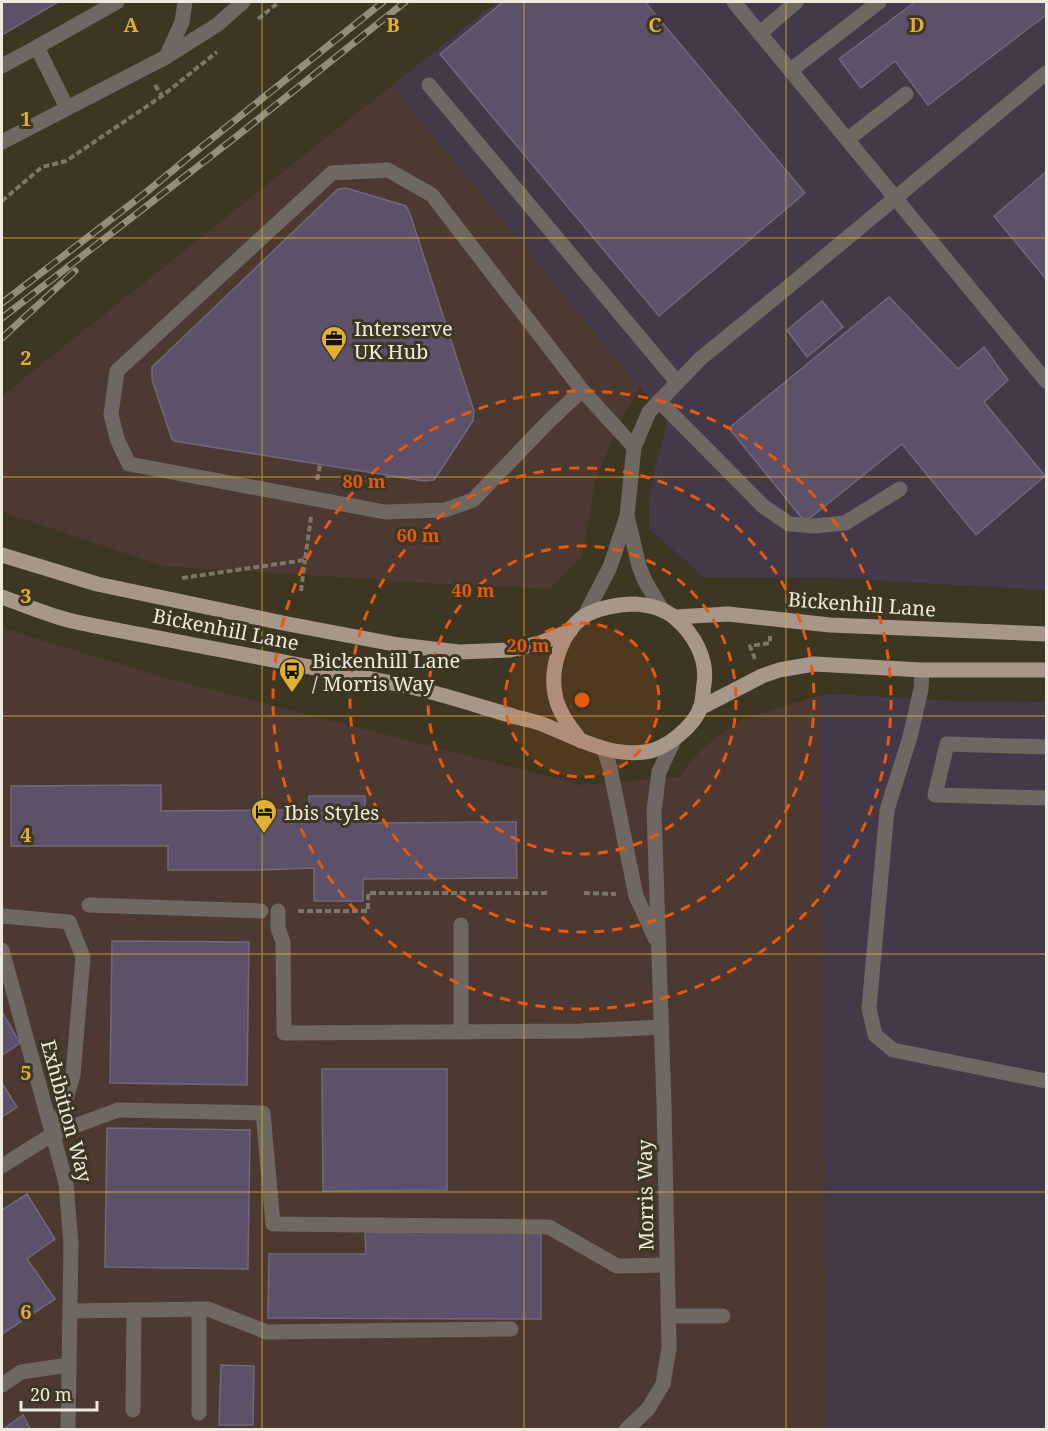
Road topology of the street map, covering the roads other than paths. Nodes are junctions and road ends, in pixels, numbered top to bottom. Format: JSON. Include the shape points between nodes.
{"nodes":[{"id":1,"x":117,"y":2,"type":"edge"},
{"id":2,"x":185,"y":2,"type":"edge"},
{"id":3,"x":243,"y":2,"type":"edge"},
{"id":4,"x":734,"y":2,"type":"edge"},
{"id":5,"x":796,"y":2,"type":"edge"},
{"id":6,"x":879,"y":2,"type":"edge"},
{"id":7,"x":760,"y":33,"type":"junction"},
{"id":8,"x":37,"y":47,"type":"junction"},
{"id":9,"x":166,"y":57,"type":"junction"},
{"id":10,"x":2,"y":66,"type":"edge"},
{"id":11,"x":790,"y":70,"type":"junction"},
{"id":12,"x":1047,"y":73,"type":"edge"},
{"id":13,"x":429,"y":85,"type":"dead end"},
{"id":14,"x":906,"y":94,"type":"dead end"},
{"id":15,"x":67,"y":108,"type":"junction"},
{"id":16,"x":848,"y":139,"type":"junction"},
{"id":17,"x":2,"y":142,"type":"edge"},
{"id":18,"x":896,"y":198,"type":"junction"},
{"id":19,"x":1047,"y":381,"type":"edge"},
{"id":20,"x":677,"y":382,"type":"junction"},
{"id":21,"x":582,"y":390,"type":"junction"},
{"id":22,"x":659,"y":401,"type":"junction"},
{"id":23,"x":634,"y":447,"type":"junction"},
{"id":24,"x":900,"y":489,"type":"dead end"},
{"id":25,"x":627,"y":516,"type":"junction"},
{"id":26,"x":2,"y":555,"type":"edge"},
{"id":27,"x":2,"y":597,"type":"edge"},
{"id":28,"x":669,"y":614,"type":"junction"},
{"id":29,"x":584,"y":617,"type":"junction"},
{"id":30,"x":570,"y":631,"type":"junction"},
{"id":31,"x":1047,"y":634,"type":"edge"},
{"id":32,"x":922,"y":670,"type":"junction"},
{"id":33,"x":1047,"y":670,"type":"edge"},
{"id":34,"x":700,"y":708,"type":"junction"},
{"id":35,"x":674,"y":740,"type":"junction"},
{"id":36,"x":581,"y":741,"type":"junction"},
{"id":37,"x":1047,"y":747,"type":"edge"},
{"id":38,"x":604,"y":749,"type":"junction"},
{"id":39,"x":1047,"y":798,"type":"edge"},
{"id":40,"x":89,"y":905,"type":"dead end"},
{"id":41,"x":261,"y":911,"type":"dead end"},
{"id":42,"x":278,"y":911,"type":"road end"},
{"id":43,"x":2,"y":916,"type":"edge"},
{"id":44,"x":461,"y":925,"type":"dead end"},
{"id":45,"x":658,"y":946,"type":"junction"},
{"id":46,"x":2,"y":950,"type":"edge"},
{"id":47,"x":662,"y":1027,"type":"junction"},
{"id":48,"x":461,"y":1032,"type":"junction"},
{"id":49,"x":1047,"y":1081,"type":"edge"},
{"id":50,"x":53,"y":1134,"type":"junction"},
{"id":51,"x":2,"y":1166,"type":"edge"},
{"id":52,"x":667,"y":1265,"type":"junction"},
{"id":53,"x":200,"y":1309,"type":"junction"},
{"id":54,"x":134,"y":1310,"type":"junction"},
{"id":55,"x":70,"y":1311,"type":"junction"},
{"id":56,"x":668,"y":1316,"type":"junction"},
{"id":57,"x":723,"y":1316,"type":"dead end"},
{"id":58,"x":511,"y":1329,"type":"dead end"},
{"id":59,"x":69,"y":1365,"type":"junction"},
{"id":60,"x":2,"y":1385,"type":"edge"},
{"id":61,"x":133,"y":1410,"type":"dead end"},
{"id":62,"x":199,"y":1413,"type":"dead end"},
{"id":63,"x":68,"y":1430,"type":"edge"},
{"id":64,"x":626,"y":1430,"type":"edge"}],
"edges":[{"from":1,"to":8,"type":"street"},
{"from":2,"to":9,"type":"street","via":[[182,22]]},
{"from":3,"to":9,"type":"street","via":[[217,25]]},
{"from":4,"to":7,"type":"street"},
{"from":5,"to":7,"type":"street"},
{"from":6,"to":11,"type":"street"},
{"from":7,"to":11,"type":"street"},
{"from":8,"to":10,"type":"street"},
{"from":8,"to":15,"type":"street"},
{"from":9,"to":15,"type":"street"},
{"from":11,"to":16,"type":"street"},
{"from":12,"to":18,"type":"street"},
{"from":13,"to":20,"type":"street"},
{"from":14,"to":16,"type":"street"},
{"from":15,"to":17,"type":"street"},
{"from":16,"to":18,"type":"street"},
{"from":18,"to":19,"type":"street"},
{"from":18,"to":20,"type":"street","via":[[700,358]]},
{"from":20,"to":22,"type":"street"},
{"from":21,"to":21,"type":"street","via":[[473,500],[445,510],[385,512],[129,464],[111,414],[117,371],[332,173],[388,170],[432,195]]},
{"from":21,"to":23,"type":"street"},
{"from":22,"to":23,"type":"street","via":[[649,412]]},
{"from":22,"to":24,"type":"street","via":[[763,506],[789,524],[844,523]]},
{"from":23,"to":25,"type":"street"},
{"from":25,"to":28,"type":"street","via":[[645,581]]},
{"from":25,"to":29,"type":"street","via":[[610,567]]},
{"from":26,"to":30,"type":"main road","name":"Bickenhill Lane","via":[[97,584],[399,645],[459,652],[510,650]]},
{"from":27,"to":36,"type":"main road","name":"Bickenhill Lane","via":[[70,620],[406,686],[540,723]]},
{"from":28,"to":29,"type":"main road","via":[[645,605],[624,604]]},
{"from":28,"to":31,"type":"main road","name":"Bickenhill Lane","via":[[728,614],[830,625]]},
{"from":28,"to":34,"type":"main road","via":[[695,639],[703,659],[705,678]]},
{"from":29,"to":30,"type":"main road"},
{"from":30,"to":36,"type":"main road","via":[[555,660],[553,677],[560,711]]},
{"from":32,"to":33,"type":"main road"},
{"from":32,"to":34,"type":"main road","via":[[814,664],[762,675]]},
{"from":32,"to":49,"type":"street","via":[[910,737],[887,810],[869,1008],[875,1035],[893,1050]]},
{"from":34,"to":35,"type":"main road"},
{"from":35,"to":38,"type":"main road","via":[[648,752]]},
{"from":35,"to":45,"type":"street","name":"Morris Way","via":[[659,772],[654,811]]},
{"from":36,"to":38,"type":"main road"},
{"from":37,"to":39,"type":"street","via":[[947,744],[935,795]]},
{"from":38,"to":45,"type":"street","via":[[636,896]]},
{"from":40,"to":41,"type":"street"},
{"from":42,"to":48,"type":"street","via":[[283,942],[284,1033]]},
{"from":43,"to":50,"type":"street","via":[[69,922],[83,957],[73,1075]]},
{"from":44,"to":48,"type":"street"},
{"from":45,"to":47,"type":"street","name":"Morris Way"},
{"from":46,"to":50,"type":"street","name":"Exhibition Way"},
{"from":47,"to":48,"type":"street"},
{"from":47,"to":52,"type":"street","name":"Morris Way"},
{"from":50,"to":51,"type":"street"},
{"from":50,"to":52,"type":"street","via":[[118,1110],[263,1113],[273,1224],[549,1227],[617,1266]]},
{"from":50,"to":55,"type":"street","name":"Exhibition Way","via":[[66,1183],[71,1244]]},
{"from":52,"to":56,"type":"street","name":"Morris Way"},
{"from":53,"to":54,"type":"street"},
{"from":53,"to":58,"type":"street","via":[[267,1332]]},
{"from":53,"to":62,"type":"street"},
{"from":54,"to":55,"type":"street"},
{"from":54,"to":61,"type":"street"},
{"from":55,"to":59,"type":"street","name":"Exhibition Way"},
{"from":56,"to":57,"type":"street"},
{"from":56,"to":64,"type":"street","name":"Morris Way","via":[[669,1348],[663,1384],[648,1409]]},
{"from":59,"to":60,"type":"street","via":[[21,1371]]},
{"from":59,"to":63,"type":"street","name":"Exhibition Way"}]}
